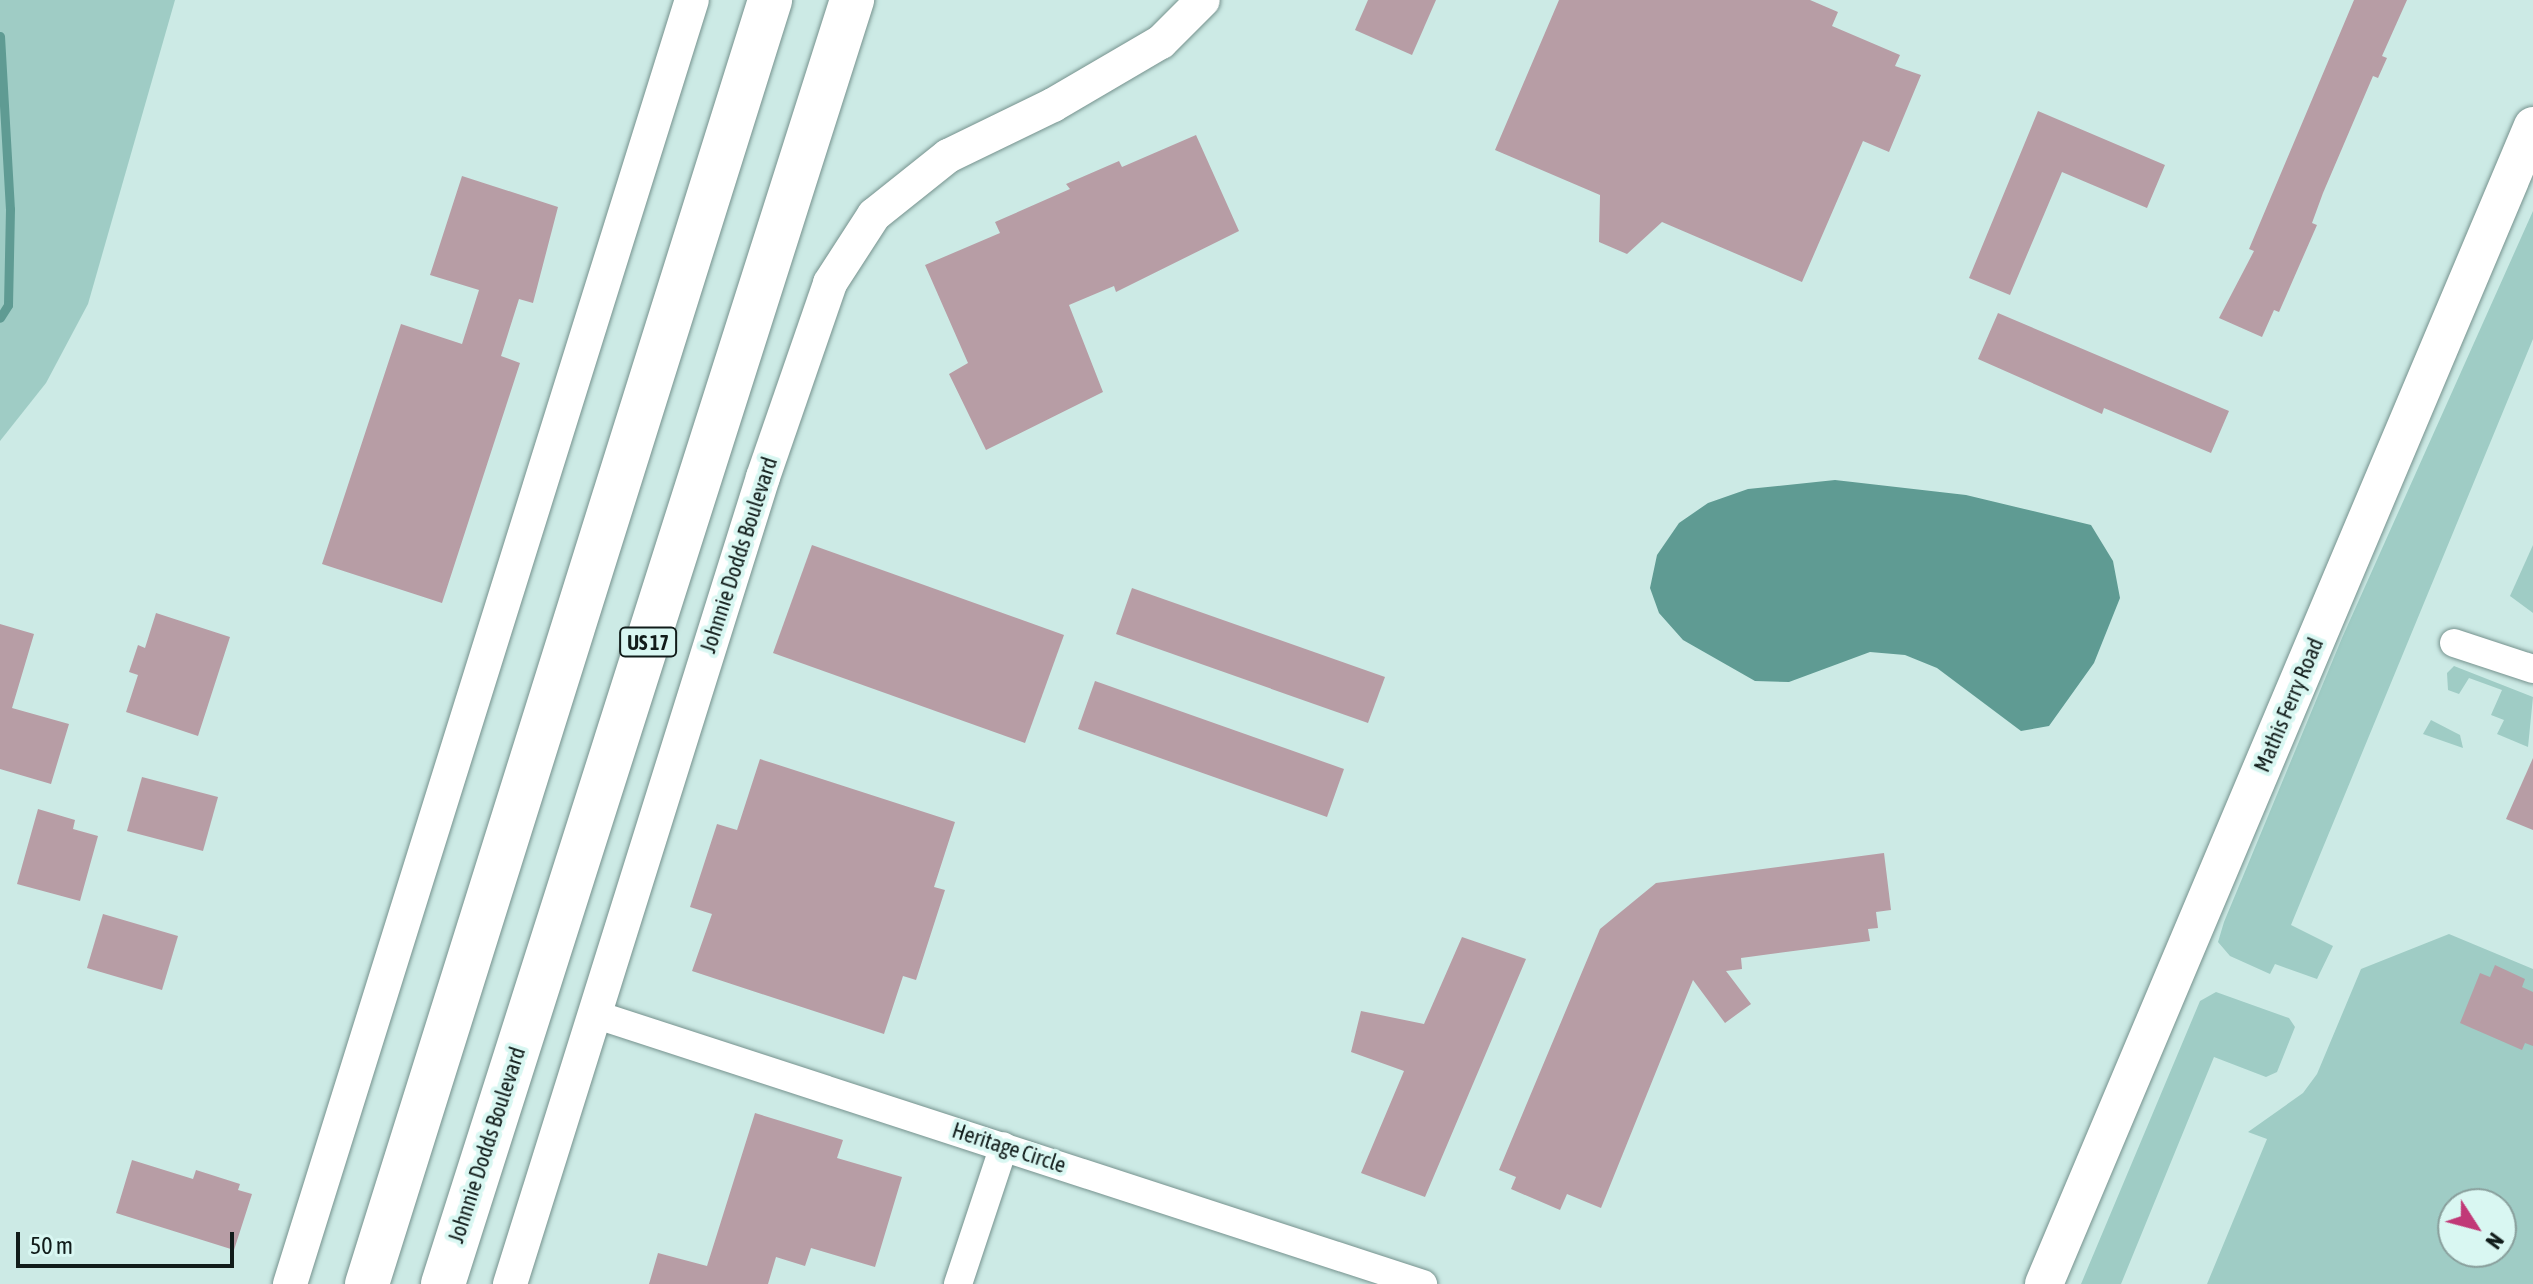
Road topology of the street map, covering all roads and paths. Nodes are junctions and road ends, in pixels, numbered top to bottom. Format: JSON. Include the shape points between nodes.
{"nodes":[{"id":1,"x":692,"y":0,"type":"edge"},
{"id":2,"x":770,"y":0,"type":"edge"},
{"id":3,"x":852,"y":0,"type":"edge"},
{"id":4,"x":1203,"y":0,"type":"edge"},
{"id":5,"x":2533,"y":126,"type":"edge"},
{"id":6,"x":2454,"y":643,"type":"dead end"},
{"id":7,"x":2533,"y":669,"type":"edge"},
{"id":8,"x":594,"y":1014,"type":"junction"},
{"id":9,"x":1004,"y":1146,"type":"junction"},
{"id":10,"x":290,"y":1284,"type":"edge"},
{"id":11,"x":367,"y":1284,"type":"edge"},
{"id":12,"x":443,"y":1284,"type":"edge"},
{"id":13,"x":510,"y":1284,"type":"edge"},
{"id":14,"x":958,"y":1284,"type":"edge"},
{"id":15,"x":1423,"y":1284,"type":"edge"},
{"id":16,"x":2044,"y":1284,"type":"edge"}],
"edges":[{"from":1,"to":10,"type":"street"},
{"from":2,"to":11,"type":"highway"},
{"from":3,"to":12,"type":"highway","name":"Johnnie Dodds Boulevard","number":"US 17"},
{"from":4,"to":8,"type":"street","name":"Johnnie Dodds Boulevard","via":[[1161,42],[1053,105],[948,156],[874,215],[830,283],[763,477]]},
{"from":5,"to":16,"type":"main road","name":"Mathis Ferry Road"},
{"from":6,"to":7,"type":"street"},
{"from":8,"to":9,"type":"street","name":"Heritage Circle"},
{"from":8,"to":13,"type":"street","name":"Johnnie Dodds Boulevard"},
{"from":9,"to":14,"type":"street"},
{"from":9,"to":15,"type":"street","name":"Heritage Circle"}]}
